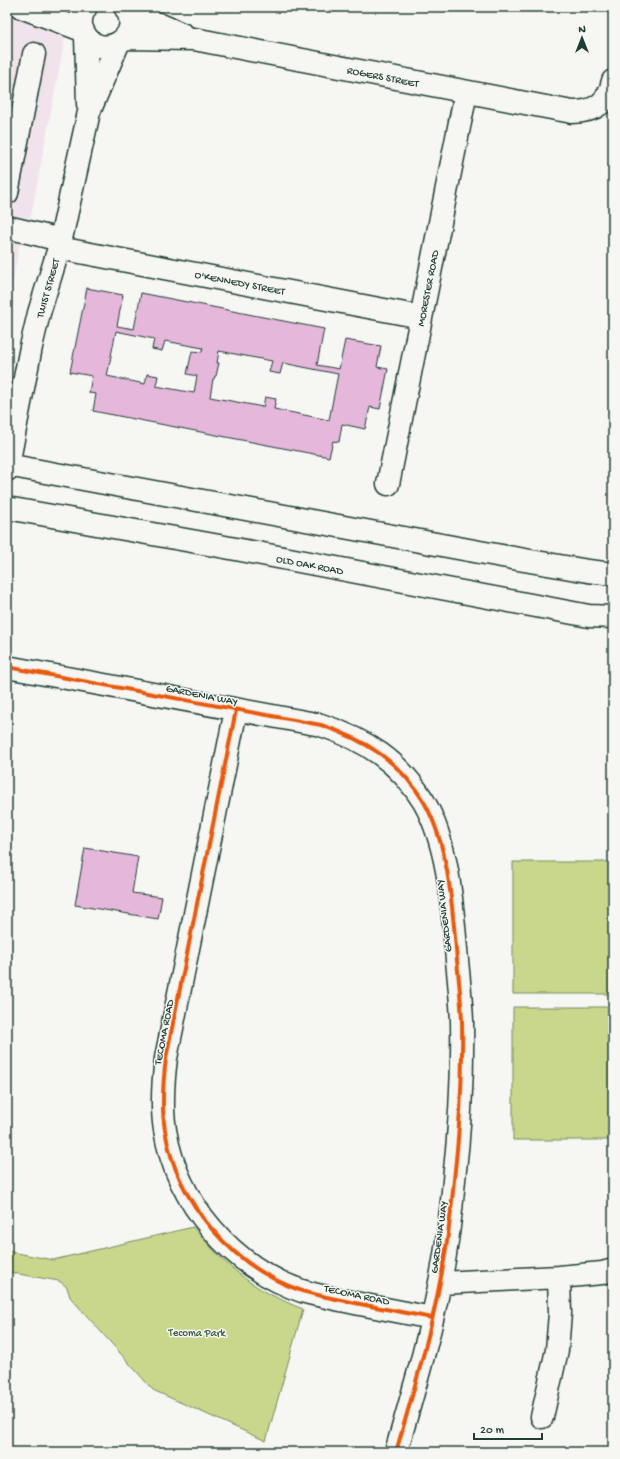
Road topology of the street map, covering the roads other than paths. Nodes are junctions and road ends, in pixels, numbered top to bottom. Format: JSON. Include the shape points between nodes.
{"nodes":[{"id":1,"x":20,"y":7,"type":"edge"},
{"id":2,"x":86,"y":7,"type":"edge"},
{"id":3,"x":127,"y":9,"type":"edge"},
{"id":4,"x":84,"y":33,"type":"junction"},
{"id":5,"x":194,"y":39,"type":"junction"},
{"id":6,"x":121,"y":41,"type":"junction"},
{"id":7,"x":34,"y":54,"type":"dead end"},
{"id":8,"x":613,"y":81,"type":"edge"},
{"id":9,"x":466,"y":92,"type":"junction"},
{"id":10,"x":88,"y":112,"type":"junction"},
{"id":11,"x":7,"y":193,"type":"edge"},
{"id":12,"x":7,"y":227,"type":"edge"},
{"id":13,"x":60,"y":244,"type":"junction"},
{"id":14,"x":421,"y":317,"type":"junction"},
{"id":15,"x":7,"y":466,"type":"edge"},
{"id":16,"x":388,"y":484,"type":"dead end"},
{"id":17,"x":7,"y":508,"type":"edge"},
{"id":18,"x":613,"y":574,"type":"edge"},
{"id":19,"x":613,"y":617,"type":"edge"},
{"id":20,"x":7,"y":667,"type":"edge"},
{"id":21,"x":236,"y":710,"type":"junction"},
{"id":22,"x":613,"y":1270,"type":"edge"},
{"id":23,"x":559,"y":1277,"type":"junction"},
{"id":24,"x":440,"y":1283,"type":"junction"},
{"id":25,"x":432,"y":1318,"type":"junction"},
{"id":26,"x":542,"y":1417,"type":"dead end"},
{"id":27,"x":396,"y":1452,"type":"edge"}],
"edges":[{"from":1,"to":4,"type":"street"},
{"from":2,"to":4,"type":"street","name":"TWIST STREET","via":[[82,17]]},
{"from":3,"to":5,"type":"street","name":"ROGERS STREET"},
{"from":3,"to":6,"type":"street","name":"TWIST STREET","via":[[131,25]]},
{"from":4,"to":6,"type":"street","name":"ROGERS STREET","via":[[98,46],[104,47]]},
{"from":4,"to":10,"type":"street","name":"TWIST STREET"},
{"from":5,"to":6,"type":"street","name":"ROGERS STREET"},
{"from":5,"to":9,"type":"street","name":"ROGERS STREET"},
{"from":6,"to":10,"type":"street","name":"TWIST STREET"},
{"from":7,"to":11,"type":"street"},
{"from":8,"to":9,"type":"street","name":"ROGERS STREET","via":[[608,96],[601,104],[582,112]]},
{"from":9,"to":14,"type":"street","name":"MORESTER ROAD"},
{"from":10,"to":13,"type":"street","name":"TWIST STREET"},
{"from":12,"to":13,"type":"street","name":"O'KENNEDY STREET"},
{"from":13,"to":14,"type":"street","name":"O'KENNEDY STREET"},
{"from":13,"to":15,"type":"street","name":"TWIST STREET","via":[[39,313]]},
{"from":14,"to":16,"type":"street","name":"MORESTER ROAD"},
{"from":15,"to":18,"type":"street","via":[[588,572]]},
{"from":17,"to":19,"type":"street","name":"OLD OAK ROAD","via":[[589,616]]},
{"from":20,"to":21,"type":"street","name":"GARDENIA WAY"},
{"from":21,"to":24,"type":"street","name":"GARDENIA WAY","via":[[321,725],[363,742],[400,770],[413,786],[433,821],[452,900],[462,1019],[458,1146]]},
{"from":21,"to":25,"type":"street","name":"TECOMA ROAD","via":[[166,1058],[163,1106],[171,1154],[179,1177],[204,1219],[238,1255],[258,1269],[302,1291]]},
{"from":22,"to":23,"type":"street"},
{"from":23,"to":24,"type":"street"},
{"from":23,"to":26,"type":"street","via":[[557,1350]]},
{"from":24,"to":25,"type":"street","name":"GARDENIA WAY"},
{"from":25,"to":27,"type":"street","name":"GARDENIA WAY"}]}
